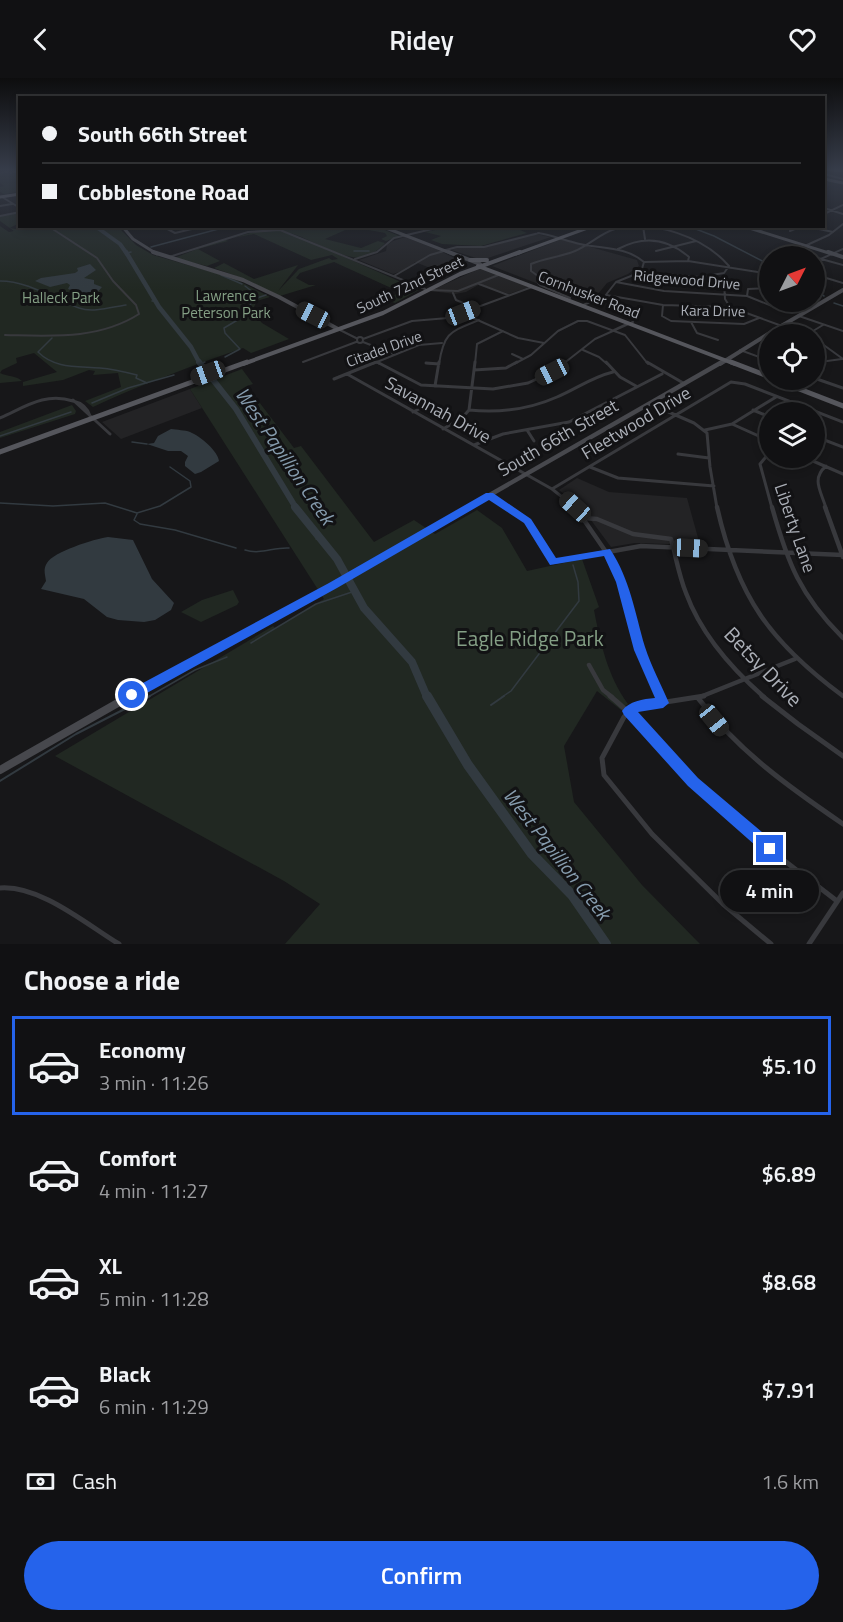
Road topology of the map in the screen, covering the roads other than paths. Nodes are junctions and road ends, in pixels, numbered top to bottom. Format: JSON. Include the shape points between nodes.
{"nodes":[{"id":1,"x":834,"y":210,"type":"joint"},
{"id":2,"x":18,"y":211,"type":"edge"},
{"id":3,"x":825,"y":214,"type":"edge"},
{"id":4,"x":843,"y":214,"type":"edge"},
{"id":5,"x":0,"y":216,"type":"edge"},
{"id":6,"x":843,"y":224,"type":"edge"},
{"id":7,"x":51,"y":228,"type":"edge"},
{"id":8,"x":124,"y":228,"type":"edge"},
{"id":9,"x":165,"y":228,"type":"edge"},
{"id":10,"x":196,"y":228,"type":"edge"},
{"id":11,"x":386,"y":228,"type":"edge"},
{"id":12,"x":435,"y":228,"type":"edge"},
{"id":13,"x":582,"y":228,"type":"edge"},
{"id":14,"x":587,"y":228,"type":"edge"},
{"id":15,"x":630,"y":228,"type":"edge"},
{"id":16,"x":643,"y":228,"type":"edge"},
{"id":17,"x":648,"y":228,"type":"edge"},
{"id":18,"x":750,"y":228,"type":"edge"},
{"id":19,"x":798,"y":228,"type":"edge"},
{"id":20,"x":813,"y":228,"type":"edge"},
{"id":21,"x":415,"y":229,"type":"dead end"},
{"id":22,"x":420,"y":231,"type":"junction"},
{"id":23,"x":790,"y":231,"type":"dead end"},
{"id":24,"x":833,"y":232,"type":"junction"},
{"id":25,"x":403,"y":235,"type":"junction"},
{"id":26,"x":559,"y":237,"type":"junction"},
{"id":27,"x":645,"y":239,"type":"junction"},
{"id":28,"x":696,"y":241,"type":"junction"},
{"id":29,"x":589,"y":245,"type":"junction"},
{"id":30,"x":807,"y":245,"type":"junction"},
{"id":31,"x":673,"y":246,"type":"junction"},
{"id":32,"x":618,"y":249,"type":"junction"},
{"id":33,"x":843,"y":249,"type":"edge"},
{"id":34,"x":444,"y":250,"type":"junction"},
{"id":35,"x":656,"y":251,"type":"dead end"},
{"id":36,"x":833,"y":254,"type":"junction"},
{"id":37,"x":169,"y":257,"type":"junction"},
{"id":38,"x":825,"y":257,"type":"edge"},
{"id":39,"x":843,"y":257,"type":"edge"},
{"id":40,"x":354,"y":260,"type":"junction"},
{"id":41,"x":825,"y":260,"type":"edge"},
{"id":42,"x":468,"y":261,"type":"junction"},
{"id":43,"x":491,"y":261,"type":"junction"},
{"id":44,"x":688,"y":261,"type":"junction"},
{"id":45,"x":644,"y":262,"type":"junction"},
{"id":46,"x":480,"y":265,"type":"junction"},
{"id":47,"x":843,"y":265,"type":"edge"},
{"id":48,"x":729,"y":267,"type":"junction"},
{"id":49,"x":470,"y":268,"type":"junction"},
{"id":50,"x":488,"y":269,"type":"junction"},
{"id":51,"x":641,"y":272,"type":"junction"},
{"id":52,"x":759,"y":272,"type":"edge"},
{"id":53,"x":501,"y":274,"type":"junction"},
{"id":54,"x":393,"y":276,"type":"junction"},
{"id":55,"x":714,"y":276,"type":"junction"},
{"id":56,"x":825,"y":276,"type":"edge"},
{"id":57,"x":542,"y":279,"type":"junction"},
{"id":58,"x":616,"y":282,"type":"junction"},
{"id":59,"x":843,"y":283,"type":"edge"},
{"id":60,"x":478,"y":284,"type":"junction"},
{"id":61,"x":532,"y":285,"type":"junction"},
{"id":62,"x":759,"y":287,"type":"edge"},
{"id":63,"x":427,"y":289,"type":"junction"},
{"id":64,"x":843,"y":290,"type":"edge"},
{"id":65,"x":453,"y":294,"type":"junction"},
{"id":66,"x":605,"y":294,"type":"junction"},
{"id":67,"x":725,"y":294,"type":"junction"},
{"id":68,"x":509,"y":295,"type":"junction"},
{"id":69,"x":747,"y":296,"type":"junction"},
{"id":70,"x":569,"y":297,"type":"junction"},
{"id":71,"x":627,"y":299,"type":"junction"},
{"id":72,"x":759,"y":300,"type":"edge"},
{"id":73,"x":624,"y":303,"type":"dead end"},
{"id":74,"x":586,"y":304,"type":"junction"},
{"id":75,"x":663,"y":305,"type":"junction"},
{"id":76,"x":730,"y":307,"type":"junction"},
{"id":77,"x":475,"y":308,"type":"junction"},
{"id":78,"x":463,"y":313,"type":"junction"},
{"id":79,"x":799,"y":316,"type":"junction"},
{"id":80,"x":759,"y":318,"type":"junction"},
{"id":81,"x":479,"y":320,"type":"junction"},
{"id":82,"x":631,"y":322,"type":"junction"},
{"id":83,"x":691,"y":322,"type":"junction"},
{"id":84,"x":776,"y":324,"type":"edge"},
{"id":85,"x":785,"y":324,"type":"edge"},
{"id":86,"x":824,"y":324,"type":"edge"},
{"id":87,"x":825,"y":324,"type":"edge"},
{"id":88,"x":337,"y":328,"type":"junction"},
{"id":89,"x":614,"y":330,"type":"junction"},
{"id":90,"x":503,"y":331,"type":"junction"},
{"id":91,"x":843,"y":331,"type":"edge"},
{"id":92,"x":5,"y":335,"type":"dead end"},
{"id":93,"x":759,"y":339,"type":"edge"},
{"id":94,"x":356,"y":340,"type":"junction"},
{"id":95,"x":363,"y":340,"type":"junction"},
{"id":96,"x":717,"y":340,"type":"dead end"},
{"id":97,"x":442,"y":343,"type":"junction"},
{"id":98,"x":544,"y":343,"type":"junction"},
{"id":99,"x":825,"y":346,"type":"edge"},
{"id":100,"x":583,"y":350,"type":"junction"},
{"id":101,"x":741,"y":350,"type":"junction"},
{"id":102,"x":394,"y":354,"type":"junction"},
{"id":103,"x":512,"y":354,"type":"dead end"},
{"id":104,"x":759,"y":356,"type":"edge"},
{"id":105,"x":726,"y":358,"type":"junction"},
{"id":106,"x":524,"y":359,"type":"junction"},
{"id":107,"x":843,"y":359,"type":"edge"},
{"id":108,"x":827,"y":361,"type":"dead end"},
{"id":109,"x":303,"y":362,"type":"dead end"},
{"id":110,"x":376,"y":362,"type":"junction"},
{"id":111,"x":426,"y":363,"type":"dead end"},
{"id":112,"x":439,"y":364,"type":"junction"},
{"id":113,"x":474,"y":370,"type":"junction"},
{"id":114,"x":759,"y":371,"type":"edge"},
{"id":115,"x":613,"y":372,"type":"junction"},
{"id":116,"x":348,"y":374,"type":"junction"},
{"id":117,"x":662,"y":374,"type":"junction"},
{"id":118,"x":334,"y":379,"type":"dead end"},
{"id":119,"x":825,"y":382,"type":"edge"},
{"id":120,"x":683,"y":383,"type":"junction"},
{"id":121,"x":435,"y":386,"type":"junction"},
{"id":122,"x":636,"y":387,"type":"junction"},
{"id":123,"x":472,"y":388,"type":"junction"},
{"id":124,"x":843,"y":388,"type":"edge"},
{"id":125,"x":804,"y":390,"type":"edge"},
{"id":126,"x":809,"y":390,"type":"edge"},
{"id":127,"x":777,"y":396,"type":"junction"},
{"id":128,"x":649,"y":403,"type":"junction"},
{"id":129,"x":843,"y":404,"type":"edge"},
{"id":130,"x":423,"y":407,"type":"dead end"},
{"id":131,"x":469,"y":410,"type":"junction"},
{"id":132,"x":753,"y":410,"type":"junction"},
{"id":133,"x":413,"y":412,"type":"junction"},
{"id":134,"x":759,"y":412,"type":"edge"},
{"id":135,"x":674,"y":414,"type":"junction"},
{"id":136,"x":92,"y":417,"type":"junction"},
{"id":137,"x":0,"y":418,"type":"edge"},
{"id":138,"x":843,"y":422,"type":"edge"},
{"id":139,"x":732,"y":424,"type":"junction"},
{"id":140,"x":442,"y":429,"type":"junction"},
{"id":141,"x":527,"y":430,"type":"junction"},
{"id":142,"x":704,"y":430,"type":"junction"},
{"id":143,"x":110,"y":434,"type":"dead end"},
{"id":144,"x":759,"y":436,"type":"edge"},
{"id":145,"x":825,"y":440,"type":"edge"},
{"id":146,"x":534,"y":441,"type":"dead end"},
{"id":147,"x":474,"y":445,"type":"junction"},
{"id":148,"x":843,"y":447,"type":"edge"},
{"id":149,"x":0,"y":450,"type":"edge"},
{"id":150,"x":678,"y":454,"type":"dead end"},
{"id":151,"x":709,"y":458,"type":"junction"},
{"id":152,"x":826,"y":466,"type":"joint"},
{"id":153,"x":590,"y":467,"type":"junction"},
{"id":154,"x":761,"y":468,"type":"edge"},
{"id":155,"x":525,"y":474,"type":"junction"},
{"id":156,"x":843,"y":474,"type":"edge"},
{"id":157,"x":714,"y":486,"type":"junction"},
{"id":158,"x":552,"y":489,"type":"junction"},
{"id":159,"x":489,"y":495,"type":"junction"},
{"id":160,"x":584,"y":518,"type":"junction"},
{"id":161,"x":672,"y":546,"type":"junction"},
{"id":162,"x":729,"y":550,"type":"junction"},
{"id":163,"x":607,"y":552,"type":"junction"},
{"id":164,"x":786,"y":552,"type":"junction"},
{"id":165,"x":843,"y":556,"type":"edge"},
{"id":166,"x":333,"y":585,"type":"joint"},
{"id":167,"x":843,"y":638,"type":"edge"},
{"id":168,"x":795,"y":658,"type":"junction"},
{"id":169,"x":589,"y":665,"type":"dead end"},
{"id":170,"x":745,"y":678,"type":"junction"},
{"id":171,"x":843,"y":696,"type":"edge"},
{"id":172,"x":698,"y":698,"type":"junction"},
{"id":173,"x":663,"y":703,"type":"junction"},
{"id":174,"x":629,"y":711,"type":"junction"},
{"id":175,"x":843,"y":756,"type":"edge"},
{"id":176,"x":0,"y":770,"type":"edge"},
{"id":177,"x":843,"y":824,"type":"edge"},
{"id":178,"x":0,"y":888,"type":"edge"},
{"id":179,"x":843,"y":893,"type":"edge"},
{"id":180,"x":837,"y":901,"type":"junction"},
{"id":181,"x":118,"y":944,"type":"edge"},
{"id":182,"x":771,"y":944,"type":"edge"},
{"id":183,"x":809,"y":944,"type":"edge"}],
"edges":[{"from":1,"to":3,"type":"street"},
{"from":1,"to":4,"type":"street"},
{"from":2,"to":5,"type":"street"},
{"from":6,"to":24,"type":"street"},
{"from":7,"to":92,"type":"street","via":[[97,258],[139,314],[85,335]]},
{"from":8,"to":37,"type":"street","via":[[138,244]]},
{"from":9,"to":10,"type":"street","via":[[174,233]]},
{"from":11,"to":25,"type":"street","name":"Cornhusker Road"},
{"from":12,"to":22,"type":"street"},
{"from":13,"to":26,"type":"main road","name":"South 72nd Street"},
{"from":14,"to":26,"type":"main road","name":"South 72nd Street"},
{"from":15,"to":29,"type":"street","via":[[598,236]]},
{"from":16,"to":27,"type":"street"},
{"from":17,"to":28,"type":"street"},
{"from":18,"to":30,"type":"street"},
{"from":19,"to":23,"type":"street"},
{"from":20,"to":24,"type":"street"},
{"from":21,"to":22,"type":"street"},
{"from":22,"to":25,"type":"street"},
{"from":24,"to":30,"type":"street"},
{"from":25,"to":34,"type":"street","name":"Cornhusker Road"},
{"from":25,"to":40,"type":"street","via":[[377,252]]},
{"from":26,"to":29,"type":"street"},
{"from":26,"to":34,"type":"street","via":[[538,233],[484,247],[455,246]]},
{"from":26,"to":43,"type":"main road","name":"South 72nd Street"},
{"from":27,"to":31,"type":"street"},
{"from":27,"to":32,"type":"street","via":[[633,240]]},
{"from":28,"to":31,"type":"street"},
{"from":28,"to":48,"type":"street","via":[[715,252]]},
{"from":29,"to":32,"type":"street"},
{"from":29,"to":57,"type":"street","via":[[531,265],[531,271]]},
{"from":30,"to":36,"type":"street"},
{"from":31,"to":35,"type":"street"},
{"from":31,"to":44,"type":"street","via":[[687,255]]},
{"from":32,"to":45,"type":"street"},
{"from":33,"to":36,"type":"street"},
{"from":34,"to":42,"type":"street","name":"Cornhusker Road"},
{"from":34,"to":54,"type":"street"},
{"from":36,"to":38,"type":"street"},
{"from":36,"to":39,"type":"street"},
{"from":37,"to":40,"type":"street","via":[[270,229],[289,232]]},
{"from":37,"to":88,"type":"street","via":[[247,281]]},
{"from":40,"to":54,"type":"street"},
{"from":41,"to":47,"type":"street"},
{"from":42,"to":43,"type":"main road"},
{"from":42,"to":46,"type":"street","name":"Cornhusker Road"},
{"from":42,"to":49,"type":"main road"},
{"from":43,"to":46,"type":"main road","name":"South 72nd Street"},
{"from":43,"to":61,"type":"main road","via":[[490,266]]},
{"from":44,"to":45,"type":"street"},
{"from":44,"to":48,"type":"street"},
{"from":45,"to":51,"type":"street"},
{"from":46,"to":49,"type":"main road","name":"South 72nd Street"},
{"from":46,"to":50,"type":"main road","name":"Cornhusker Road"},
{"from":46,"to":61,"type":"main road","name":"Cornhusker Road"},
{"from":48,"to":52,"type":"street"},
{"from":48,"to":55,"type":"street"},
{"from":49,"to":50,"type":"main road"},
{"from":49,"to":63,"type":"main road","name":"South 72nd Street"},
{"from":49,"to":63,"type":"main road","name":"South 72nd Street"},
{"from":50,"to":53,"type":"main road","name":"Cornhusker Road"},
{"from":51,"to":55,"type":"street"},
{"from":51,"to":58,"type":"street"},
{"from":53,"to":60,"type":"street"},
{"from":53,"to":61,"type":"main road","name":"Cornhusker Road"},
{"from":54,"to":63,"type":"street"},
{"from":55,"to":67,"type":"street","via":[[724,283]]},
{"from":56,"to":59,"type":"street"},
{"from":57,"to":61,"type":"street"},
{"from":57,"to":70,"type":"street","via":[[540,285]]},
{"from":58,"to":66,"type":"street"},
{"from":58,"to":67,"type":"street","name":"Ridgewood Drive","via":[[664,291]]},
{"from":60,"to":65,"type":"street"},
{"from":60,"to":68,"type":"street"},
{"from":61,"to":68,"type":"street"},
{"from":61,"to":70,"type":"main road","name":"Cornhusker Road"},
{"from":61,"to":74,"type":"main road","name":"Cornhusker Road"},
{"from":62,"to":69,"type":"street","via":[[748,289]]},
{"from":63,"to":65,"type":"street"},
{"from":63,"to":88,"type":"main road","name":"South 72nd Street"},
{"from":63,"to":88,"type":"main road","name":"South 72nd Street","via":[[410,300]]},
{"from":64,"to":79,"type":"street","name":"South 66th Street"},
{"from":65,"to":77,"type":"street","via":[[456,300]]},
{"from":66,"to":71,"type":"street"},
{"from":66,"to":74,"type":"street"},
{"from":67,"to":69,"type":"street","name":"Ridgewood Drive"},
{"from":67,"to":76,"type":"street"},
{"from":68,"to":77,"type":"street"},
{"from":69,"to":72,"type":"street","name":"Ridgewood Drive"},
{"from":70,"to":74,"type":"main road","name":"Cornhusker Road"},
{"from":71,"to":73,"type":"street"},
{"from":71,"to":75,"type":"street"},
{"from":74,"to":82,"type":"main road","name":"Cornhusker Road"},
{"from":75,"to":76,"type":"street"},
{"from":75,"to":83,"type":"street","name":"Kara Drive","via":[[662,316],[667,320]]},
{"from":76,"to":80,"type":"street"},
{"from":77,"to":78,"type":"street"},
{"from":78,"to":81,"type":"street"},
{"from":78,"to":95,"type":"street","via":[[445,319],[412,321]]},
{"from":79,"to":85,"type":"street","name":"South 66th Street"},
{"from":79,"to":86,"type":"street"},
{"from":80,"to":83,"type":"street","name":"Kara Drive","via":[[744,324]]},
{"from":80,"to":84,"type":"street"},
{"from":81,"to":90,"type":"street"},
{"from":81,"to":97,"type":"street","via":[[451,333]]},
{"from":82,"to":89,"type":"street"},
{"from":82,"to":105,"type":"main road","name":"Cornhusker Road"},
{"from":83,"to":96,"type":"street","via":[[697,333]]},
{"from":87,"to":91,"type":"street"},
{"from":88,"to":94,"type":"street"},
{"from":88,"to":136,"type":"main road","name":"South 72nd Street"},
{"from":89,"to":98,"type":"street","via":[[591,321],[578,321]]},
{"from":89,"to":100,"type":"street"},
{"from":89,"to":117,"type":"street","via":[[628,338],[644,360]]},
{"from":90,"to":98,"type":"street"},
{"from":90,"to":113,"type":"street","via":[[477,344]]},
{"from":93,"to":101,"type":"street","name":"South 66th Street"},
{"from":94,"to":95,"type":"street"},
{"from":94,"to":109,"type":"street"},
{"from":95,"to":102,"type":"street"},
{"from":97,"to":102,"type":"street","name":"Citadel Drive","via":[[418,345]]},
{"from":97,"to":112,"type":"street"},
{"from":98,"to":106,"type":"street"},
{"from":99,"to":107,"type":"street"},
{"from":100,"to":115,"type":"street","via":[[600,356]]},
{"from":100,"to":123,"type":"street","via":[[528,383]]},
{"from":101,"to":104,"type":"street"},
{"from":101,"to":105,"type":"street","name":"South 66th Street"},
{"from":102,"to":110,"type":"street","name":"Citadel Drive"},
{"from":103,"to":106,"type":"street"},
{"from":105,"to":114,"type":"main road","name":"Cornhusker Road"},
{"from":105,"to":120,"type":"street","name":"South 66th Street"},
{"from":106,"to":113,"type":"street","via":[[501,370]]},
{"from":107,"to":108,"type":"street"},
{"from":110,"to":116,"type":"street","name":"Citadel Drive"},
{"from":110,"to":121,"type":"street","via":[[414,383]]},
{"from":111,"to":112,"type":"street"},
{"from":112,"to":121,"type":"street"},
{"from":113,"to":123,"type":"street"},
{"from":115,"to":122,"type":"street"},
{"from":115,"to":131,"type":"street","via":[[595,376],[544,402],[490,412]]},
{"from":116,"to":118,"type":"street","name":"Citadel Drive"},
{"from":116,"to":133,"type":"street","name":"Savannah Drive"},
{"from":117,"to":120,"type":"street"},
{"from":117,"to":122,"type":"street"},
{"from":119,"to":124,"type":"street"},
{"from":120,"to":128,"type":"street","name":"South 66th Street"},
{"from":121,"to":123,"type":"street"},
{"from":122,"to":141,"type":"street","via":[[569,422]]},
{"from":123,"to":131,"type":"street"},
{"from":125,"to":129,"type":"main road"},
{"from":126,"to":129,"type":"main road"},
{"from":127,"to":132,"type":"street"},
{"from":127,"to":135,"type":"street","name":"Fleetwood Drive","via":[[734,380]]},
{"from":127,"to":138,"type":"street"},
{"from":128,"to":135,"type":"street"},
{"from":128,"to":155,"type":"street","name":"South 66th Street"},
{"from":130,"to":133,"type":"street"},
{"from":131,"to":140,"type":"street"},
{"from":132,"to":134,"type":"street"},
{"from":132,"to":139,"type":"street"},
{"from":133,"to":140,"type":"street","name":"Savannah Drive"},
{"from":135,"to":142,"type":"street"},
{"from":135,"to":153,"type":"street","name":"Fleetwood Drive"},
{"from":136,"to":137,"type":"street","via":[[73,400],[57,396],[44,397]]},
{"from":136,"to":143,"type":"street"},
{"from":136,"to":149,"type":"main road","name":"South 72nd Street"},
{"from":139,"to":142,"type":"street"},
{"from":139,"to":144,"type":"street"},
{"from":140,"to":147,"type":"street","name":"Savannah Drive"},
{"from":141,"to":146,"type":"street"},
{"from":141,"to":147,"type":"street"},
{"from":142,"to":151,"type":"street","via":[[709,438]]},
{"from":145,"to":148,"type":"street"},
{"from":147,"to":155,"type":"street","name":"Savannah Drive"},
{"from":150,"to":151,"type":"street"},
{"from":151,"to":157,"type":"street"},
{"from":152,"to":156,"type":"street"},
{"from":152,"to":165,"type":"street","via":[[817,479]]},
{"from":153,"to":157,"type":"street","via":[[618,478]]},
{"from":153,"to":158,"type":"street","name":"Fleetwood Drive"},
{"from":154,"to":164,"type":"street","name":"Liberty Lane"},
{"from":155,"to":158,"type":"street","name":"Savannah Drive"},
{"from":155,"to":159,"type":"street","name":"South 66th Street"},
{"from":157,"to":162,"type":"street"},
{"from":158,"to":160,"type":"street","name":"Savannah Drive"},
{"from":159,"to":163,"type":"street","via":[[528,521],[553,562]]},
{"from":159,"to":166,"type":"street","name":"South 66th Street"},
{"from":160,"to":161,"type":"street","name":"Betsy Drive","via":[[597,517],[630,533],[666,537]]},
{"from":160,"to":163,"type":"street","name":"Savannah Drive"},
{"from":161,"to":162,"type":"street"},
{"from":161,"to":163,"type":"street"},
{"from":161,"to":170,"type":"street","name":"Betsy Drive","via":[[688,600],[699,621]]},
{"from":162,"to":164,"type":"street"},
{"from":162,"to":168,"type":"street","via":[[749,603]]},
{"from":163,"to":173,"type":"street","name":"Savannah Drive","via":[[622,582],[640,650]]},
{"from":164,"to":165,"type":"street"},
{"from":164,"to":167,"type":"street","name":"Liberty Lane","via":[[809,601]]},
{"from":166,"to":176,"type":"street","name":"South 66th Street"},
{"from":168,"to":170,"type":"street"},
{"from":168,"to":171,"type":"street"},
{"from":169,"to":174,"type":"street","via":[[603,690]]},
{"from":170,"to":172,"type":"street"},
{"from":170,"to":175,"type":"street","name":"Betsy Drive","via":[[786,716]]},
{"from":172,"to":173,"type":"street"},
{"from":172,"to":177,"type":"street","via":[[748,756]]},
{"from":173,"to":174,"type":"street"},
{"from":174,"to":180,"type":"street","via":[[731,818]]},
{"from":174,"to":182,"type":"street","via":[[602,758],[601,767],[614,789],[684,867]]},
{"from":178,"to":181,"type":"street","via":[[33,892]]},
{"from":179,"to":180,"type":"street"},
{"from":180,"to":183,"type":"street"}]}
